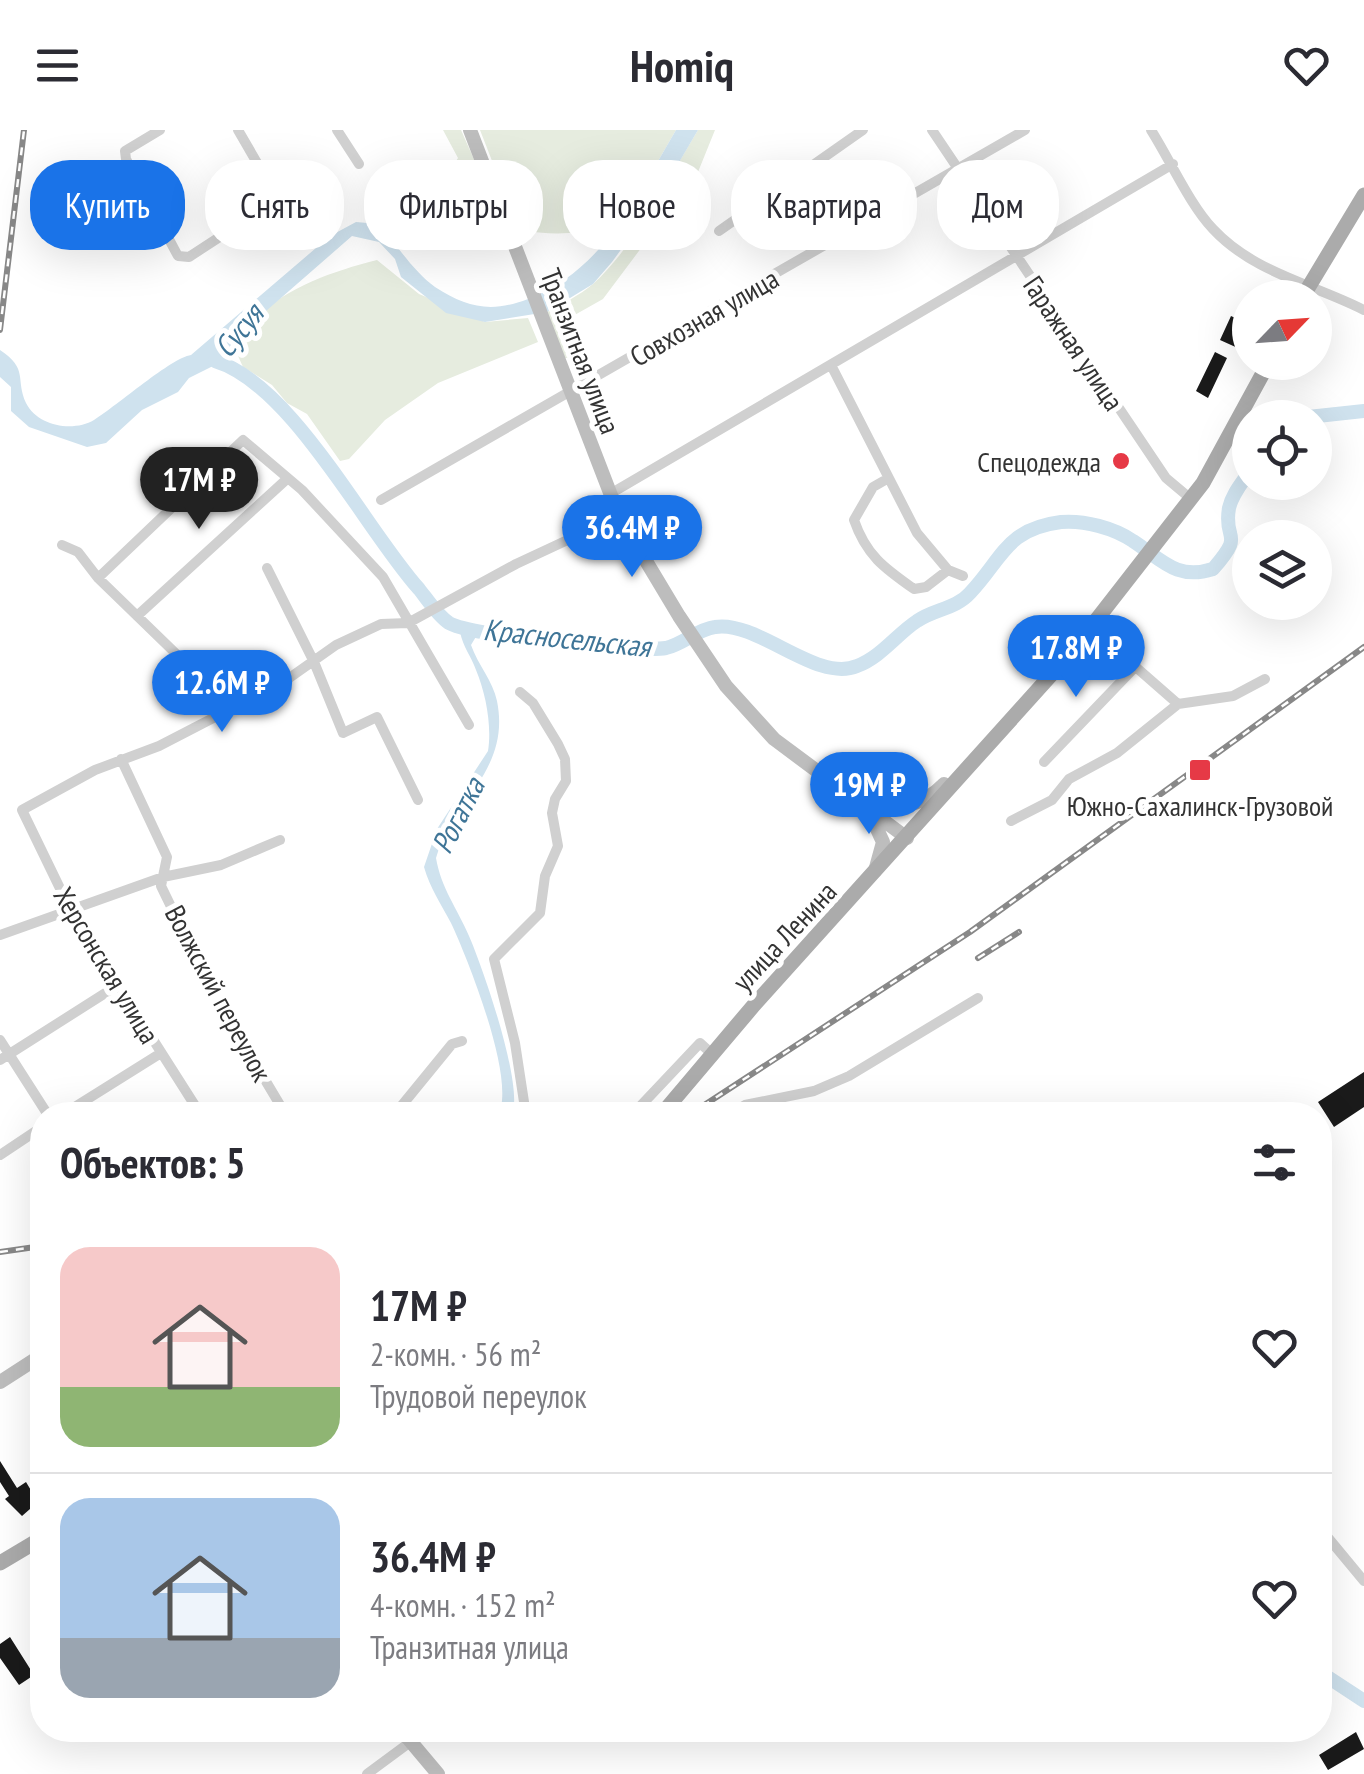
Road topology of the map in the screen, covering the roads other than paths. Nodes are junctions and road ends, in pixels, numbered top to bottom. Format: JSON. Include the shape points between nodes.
{"nodes":[{"id":1,"x":160,"y":130,"type":"edge"},
{"id":2,"x":238,"y":130,"type":"edge"},
{"id":3,"x":336,"y":130,"type":"edge"},
{"id":4,"x":470,"y":130,"type":"edge"},
{"id":5,"x":863,"y":130,"type":"edge"},
{"id":6,"x":932,"y":130,"type":"edge"},
{"id":7,"x":1025,"y":130,"type":"edge"},
{"id":8,"x":1151,"y":130,"type":"edge"},
{"id":9,"x":953,"y":160,"type":"edge"},
{"id":10,"x":976,"y":160,"type":"edge"},
{"id":11,"x":359,"y":164,"type":"dead end"},
{"id":12,"x":1173,"y":164,"type":"junction"},
{"id":13,"x":937,"y":183,"type":"edge"},
{"id":14,"x":1364,"y":195,"type":"edge"},
{"id":15,"x":719,"y":231,"type":"dead end"},
{"id":16,"x":1011,"y":250,"type":"edge"},
{"id":17,"x":1016,"y":258,"type":"junction"},
{"id":18,"x":1286,"y":280,"type":"edge"},
{"id":19,"x":1313,"y":280,"type":"edge"},
{"id":20,"x":1332,"y":300,"type":"edge"},
{"id":21,"x":1364,"y":310,"type":"edge"},
{"id":22,"x":832,"y":365,"type":"junction"},
{"id":23,"x":1259,"y":380,"type":"edge"},
{"id":24,"x":568,"y":394,"type":"junction"},
{"id":25,"x":288,"y":478,"type":"junction"},
{"id":26,"x":887,"y":479,"type":"junction"},
{"id":27,"x":610,"y":494,"type":"junction"},
{"id":28,"x":1191,"y":499,"type":"junction"},
{"id":29,"x":382,"y":500,"type":"dead end"},
{"id":30,"x":618,"y":516,"type":"junction"},
{"id":31,"x":62,"y":546,"type":"dead end"},
{"id":32,"x":266,"y":568,"type":"dead end"},
{"id":33,"x":948,"y":570,"type":"junction"},
{"id":34,"x":963,"y":576,"type":"dead end"},
{"id":35,"x":98,"y":578,"type":"junction"},
{"id":36,"x":136,"y":616,"type":"junction"},
{"id":37,"x":408,"y":623,"type":"junction"},
{"id":38,"x":1090,"y":626,"type":"junction"},
{"id":39,"x":314,"y":662,"type":"junction"},
{"id":40,"x":1136,"y":666,"type":"junction"},
{"id":41,"x":1265,"y":678,"type":"dead end"},
{"id":42,"x":520,"y":692,"type":"dead end"},
{"id":43,"x":1178,"y":704,"type":"junction"},
{"id":44,"x":221,"y":713,"type":"junction"},
{"id":45,"x":1010,"y":722,"type":"junction"},
{"id":46,"x":470,"y":726,"type":"dead end"},
{"id":47,"x":121,"y":759,"type":"junction"},
{"id":48,"x":1044,"y":762,"type":"dead end"},
{"id":49,"x":418,"y":800,"type":"dead end"},
{"id":50,"x":858,"y":800,"type":"junction"},
{"id":51,"x":1010,"y":821,"type":"dead end"},
{"id":52,"x":907,"y":838,"type":"junction"},
{"id":53,"x":280,"y":840,"type":"dead end"},
{"id":54,"x":873,"y":876,"type":"junction"},
{"id":55,"x":163,"y":877,"type":"junction"},
{"id":56,"x":70,"y":909,"type":"junction"},
{"id":57,"x":0,"y":936,"type":"edge"},
{"id":58,"x":118,"y":985,"type":"junction"},
{"id":59,"x":978,"y":998,"type":"dead end"},
{"id":60,"x":0,"y":1040,"type":"edge"},
{"id":61,"x":462,"y":1041,"type":"dead end"},
{"id":62,"x":706,"y":1048,"type":"junction"},
{"id":63,"x":161,"y":1053,"type":"junction"},
{"id":64,"x":4,"y":1057,"type":"edge"},
{"id":65,"x":38,"y":1102,"type":"edge"},
{"id":66,"x":83,"y":1102,"type":"edge"},
{"id":67,"x":193,"y":1102,"type":"edge"},
{"id":68,"x":278,"y":1102,"type":"edge"},
{"id":69,"x":405,"y":1102,"type":"edge"},
{"id":70,"x":524,"y":1102,"type":"edge"},
{"id":71,"x":646,"y":1102,"type":"edge"},
{"id":72,"x":670,"y":1102,"type":"edge"},
{"id":73,"x":761,"y":1102,"type":"edge"},
{"id":74,"x":30,"y":1136,"type":"edge"},
{"id":75,"x":0,"y":1155,"type":"edge"},
{"id":76,"x":30,"y":1363,"type":"edge"},
{"id":77,"x":0,"y":1382,"type":"edge"},
{"id":78,"x":1332,"y":1542,"type":"edge"},
{"id":79,"x":30,"y":1545,"type":"edge"},
{"id":80,"x":0,"y":1563,"type":"edge"},
{"id":81,"x":1364,"y":1580,"type":"edge"},
{"id":82,"x":401,"y":1742,"type":"edge"},
{"id":83,"x":413,"y":1742,"type":"edge"},
{"id":84,"x":367,"y":1774,"type":"edge"},
{"id":85,"x":438,"y":1774,"type":"edge"}],
"edges":[{"from":1,"to":2,"type":"street","via":[[126,150],[126,159],[178,256],[189,256],[278,199]]},
{"from":3,"to":11,"type":"street"},
{"from":4,"to":24,"type":"main road","name":"Транзитная улица"},
{"from":5,"to":15,"type":"street"},
{"from":6,"to":9,"type":"street","name":"Гаражная улица"},
{"from":7,"to":10,"type":"street","name":"Совхозная улица"},
{"from":8,"to":12,"type":"street"},
{"from":12,"to":17,"type":"street"},
{"from":12,"to":18,"type":"street","via":[[1212,228]]},
{"from":13,"to":24,"type":"street","name":"Совхозная улица"},
{"from":14,"to":19,"type":"main road"},
{"from":16,"to":17,"type":"street","name":"Гаражная улица"},
{"from":17,"to":22,"type":"street"},
{"from":17,"to":28,"type":"street","name":"Гаражная улица","via":[[1166,478]]},
{"from":20,"to":21,"type":"street"},
{"from":22,"to":26,"type":"street"},
{"from":22,"to":27,"type":"street"},
{"from":23,"to":28,"type":"main road","name":"улица Ленина"},
{"from":24,"to":27,"type":"main road","name":"Транзитная улица"},
{"from":24,"to":29,"type":"street","name":"Совхозная улица"},
{"from":25,"to":35,"type":"street","via":[[244,440]]},
{"from":25,"to":36,"type":"street"},
{"from":25,"to":37,"type":"street","via":[[383,577]]},
{"from":26,"to":33,"type":"street","via":[[917,533]]},
{"from":26,"to":33,"type":"street","via":[[874,487],[854,520],[862,545],[914,589]]},
{"from":27,"to":30,"type":"main road","name":"Транзитная улица"},
{"from":28,"to":38,"type":"main road","name":"улица Ленина"},
{"from":30,"to":37,"type":"street"},
{"from":30,"to":50,"type":"main road","name":"Транзитная улица","via":[[734,696],[774,739]]},
{"from":31,"to":35,"type":"street","via":[[78,552]]},
{"from":32,"to":39,"type":"street"},
{"from":33,"to":34,"type":"street"},
{"from":35,"to":36,"type":"street"},
{"from":36,"to":44,"type":"street","via":[[199,676]]},
{"from":37,"to":39,"type":"street","via":[[381,624]]},
{"from":37,"to":46,"type":"street"},
{"from":38,"to":40,"type":"street"},
{"from":38,"to":45,"type":"main road","name":"улица Ленина"},
{"from":39,"to":44,"type":"street"},
{"from":39,"to":49,"type":"street","via":[[343,734],[376,717]]},
{"from":40,"to":43,"type":"street"},
{"from":40,"to":48,"type":"street"},
{"from":41,"to":43,"type":"street","via":[[1233,696]]},
{"from":42,"to":70,"type":"street","via":[[558,744],[566,781],[554,799],[558,846],[540,913],[494,959]]},
{"from":43,"to":51,"type":"street","via":[[1117,753],[1069,780],[1052,800]]},
{"from":44,"to":47,"type":"street"},
{"from":45,"to":50,"type":"main road","via":[[933,795],[897,809]]},
{"from":45,"to":52,"type":"main road","name":"улица Ленина"},
{"from":47,"to":55,"type":"street","name":"Волжский переулок","via":[[167,857]]},
{"from":47,"to":56,"type":"street","name":"Херсонская улица","via":[[22,810]]},
{"from":50,"to":52,"type":"main road","name":"Транзитная улица"},
{"from":50,"to":54,"type":"main road","via":[[883,842]]},
{"from":52,"to":54,"type":"main road","name":"улица Ленина"},
{"from":53,"to":55,"type":"street","via":[[222,865]]},
{"from":54,"to":62,"type":"main road","name":"улица Ленина"},
{"from":55,"to":56,"type":"street"},
{"from":55,"to":68,"type":"street","name":"Волжский переулок","via":[[161,886],[212,991]]},
{"from":56,"to":57,"type":"street"},
{"from":56,"to":58,"type":"street","name":"Херсонская улица"},
{"from":58,"to":63,"type":"street","name":"Херсонская улица"},
{"from":58,"to":64,"type":"street"},
{"from":59,"to":73,"type":"street","via":[[849,1076]]},
{"from":60,"to":64,"type":"street"},
{"from":61,"to":69,"type":"street","via":[[452,1044]]},
{"from":62,"to":71,"type":"street"},
{"from":62,"to":72,"type":"main road","name":"улица Ленина"},
{"from":63,"to":66,"type":"street"},
{"from":63,"to":67,"type":"street","name":"Херсонская улица"},
{"from":64,"to":65,"type":"street"},
{"from":74,"to":75,"type":"street"},
{"from":76,"to":77,"type":"main road"},
{"from":78,"to":81,"type":"street"},
{"from":79,"to":80,"type":"main road"},
{"from":82,"to":84,"type":"street"},
{"from":83,"to":85,"type":"main road"}]}
